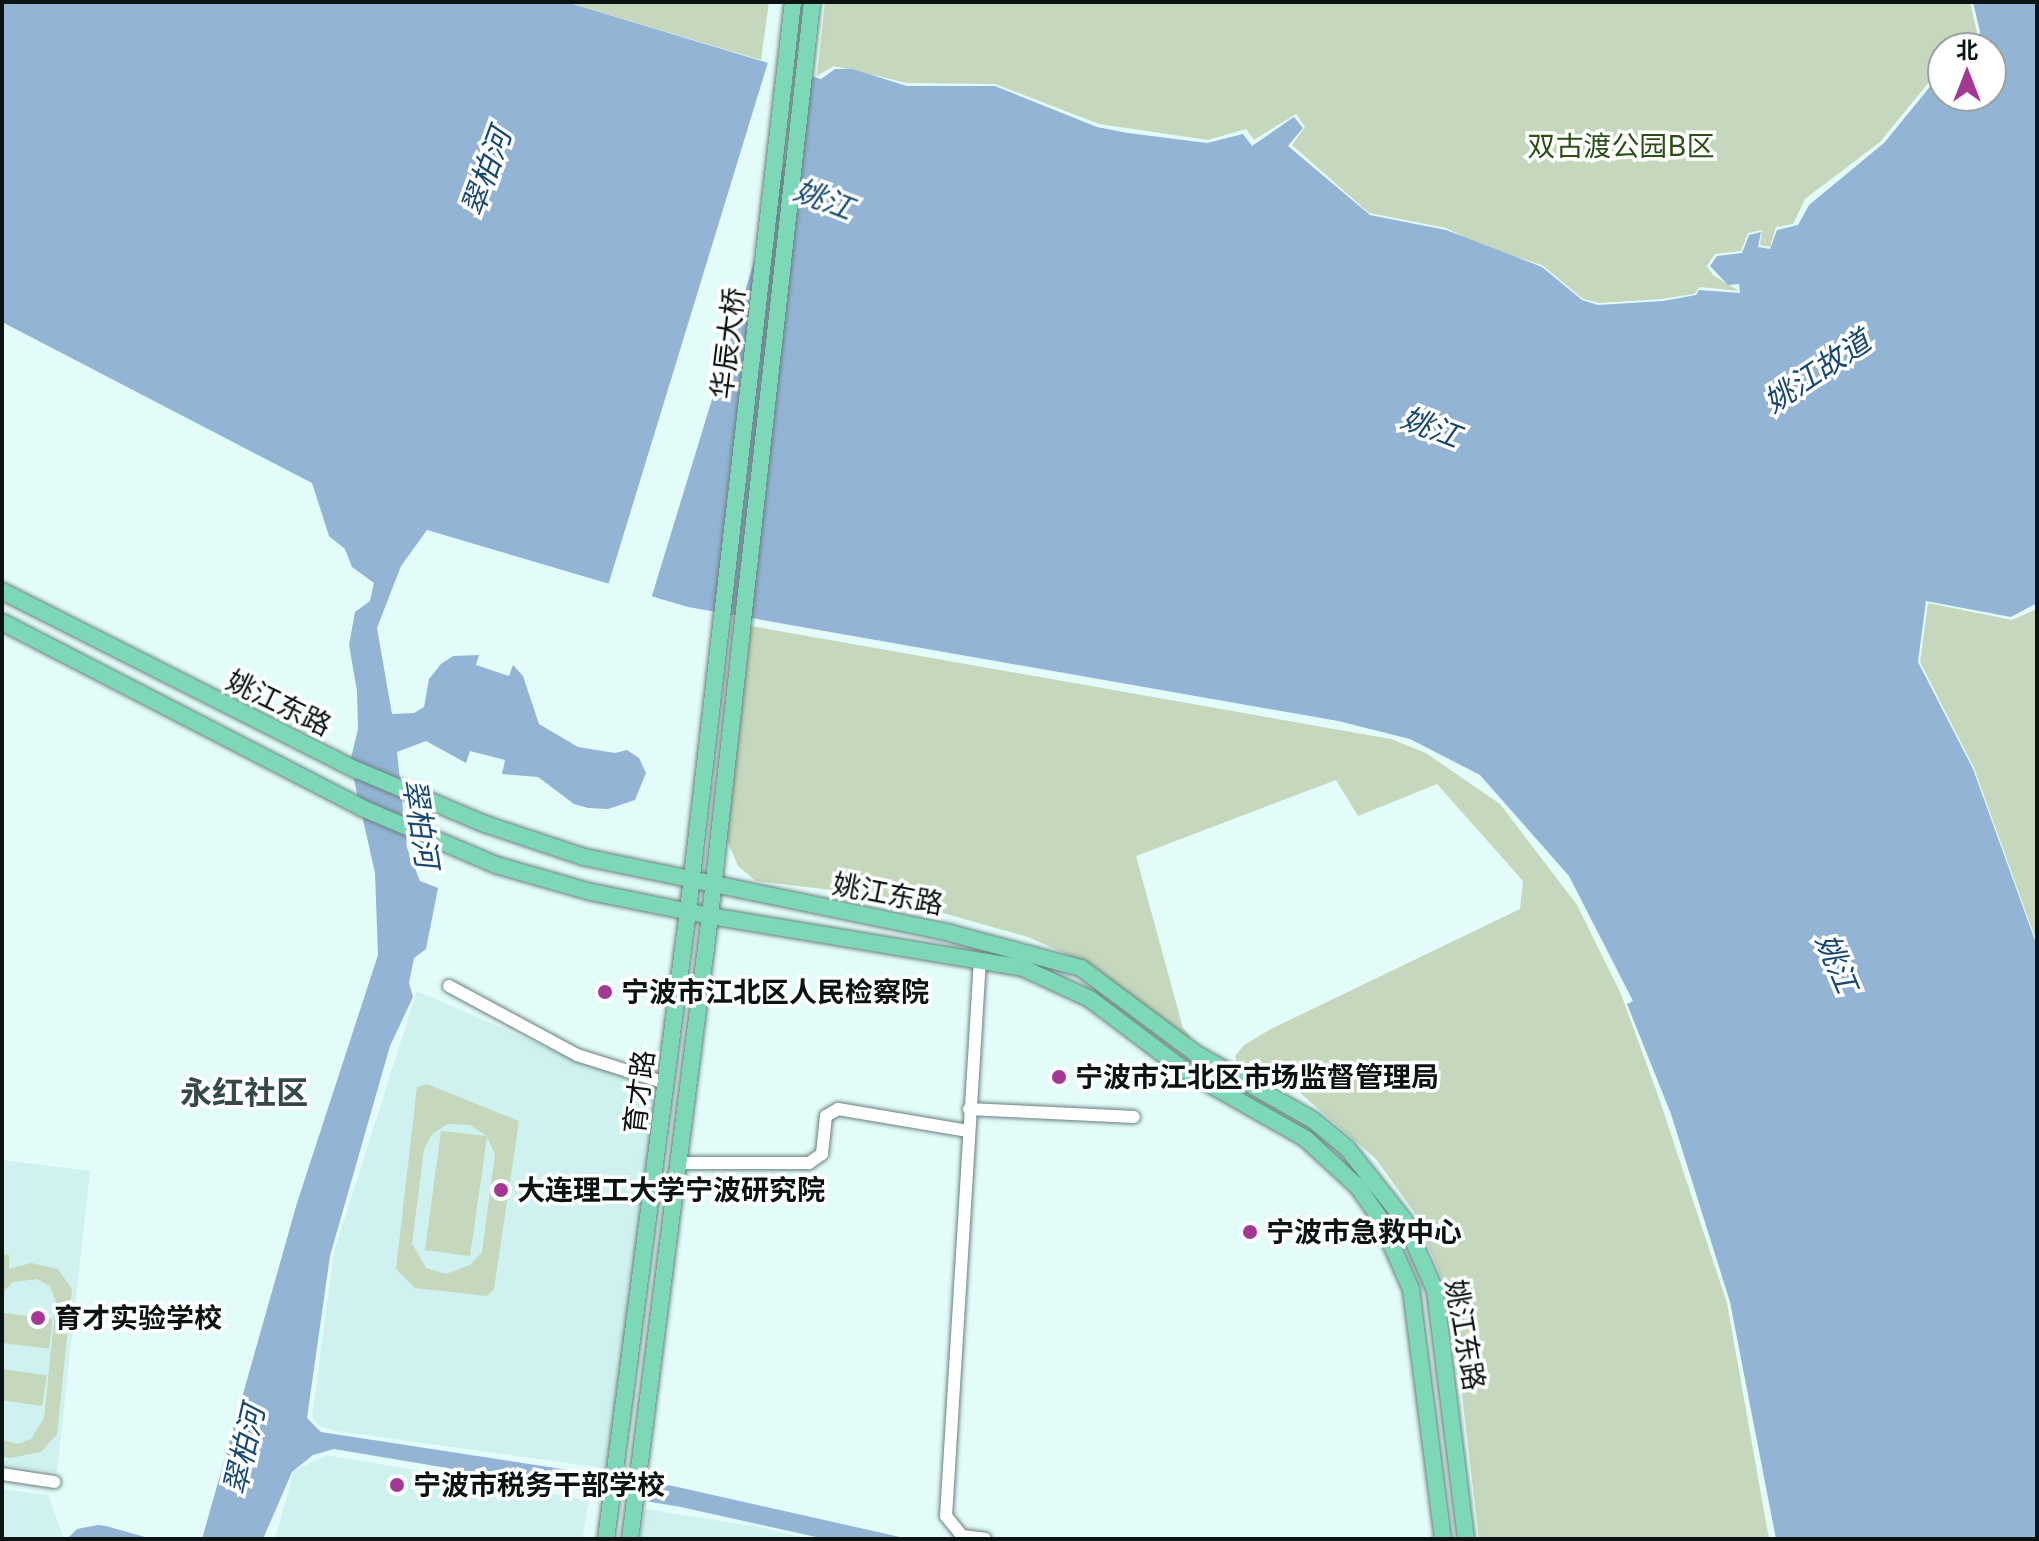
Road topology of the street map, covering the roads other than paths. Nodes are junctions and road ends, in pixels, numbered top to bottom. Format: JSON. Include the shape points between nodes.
{"nodes":[{"id":1,"x":793,"y":2,"type":"edge"},
{"id":2,"x":812,"y":2,"type":"edge"},
{"id":3,"x":2,"y":591,"type":"edge"},
{"id":4,"x":2,"y":622,"type":"edge"},
{"id":5,"x":718,"y":652,"type":"joint"},
{"id":6,"x":736,"y":654,"type":"joint"},
{"id":7,"x":691,"y":882,"type":"junction"},
{"id":8,"x":713,"y":886,"type":"junction"},
{"id":9,"x":688,"y":911,"type":"junction"},
{"id":10,"x":710,"y":916,"type":"junction"},
{"id":11,"x":980,"y":959,"type":"junction"},
{"id":12,"x":449,"y":986,"type":"dead end"},
{"id":13,"x":666,"y":1083,"type":"junction"},
{"id":14,"x":969,"y":1109,"type":"junction"},
{"id":15,"x":1134,"y":1117,"type":"dead end"},
{"id":16,"x":968,"y":1131,"type":"junction"},
{"id":17,"x":679,"y":1163,"type":"junction"},
{"id":18,"x":2,"y":1474,"type":"edge"},
{"id":19,"x":54,"y":1482,"type":"dead end"},
{"id":20,"x":606,"y":1539,"type":"edge"},
{"id":21,"x":630,"y":1539,"type":"edge"},
{"id":22,"x":985,"y":1539,"type":"edge"},
{"id":23,"x":1443,"y":1539,"type":"edge"},
{"id":24,"x":1466,"y":1539,"type":"edge"}],
"edges":[{"from":1,"to":5,"type":"main road","name":"华辰大桥"},
{"from":2,"to":6,"type":"main road","name":"华辰大桥"},
{"from":3,"to":7,"type":"main road","name":"姚江东路","via":[[357,770],[584,857]]},
{"from":4,"to":9,"type":"main road","name":"姚江东路","via":[[362,808],[496,865]]},
{"from":5,"to":7,"type":"main road","name":"育才路"},
{"from":6,"to":8,"type":"main road","name":"育才路"},
{"from":7,"to":8,"type":"main road","name":"姚江东路"},
{"from":7,"to":9,"type":"main road","name":"育才路"},
{"from":8,"to":10,"type":"main road","name":"育才路"},
{"from":8,"to":24,"type":"main road","name":"姚江东路","via":[[950,933],[1081,968],[1195,1053],[1313,1120],[1347,1148],[1404,1220],[1435,1290]]},
{"from":9,"to":10,"type":"main road","name":"姚江东路"},
{"from":9,"to":13,"type":"main road","name":"育才路"},
{"from":10,"to":11,"type":"main road","name":"姚江东路","via":[[913,953]]},
{"from":10,"to":17,"type":"main road","name":"育才路"},
{"from":11,"to":14,"type":"street"},
{"from":11,"to":23,"type":"main road","name":"姚江东路","via":[[1053,978],[1090,999],[1183,1069],[1306,1139],[1358,1187],[1394,1244],[1411,1289]]},
{"from":12,"to":13,"type":"street","via":[[577,1055]]},
{"from":13,"to":20,"type":"main road","name":"育才路"},
{"from":14,"to":15,"type":"street"},
{"from":14,"to":16,"type":"street"},
{"from":16,"to":17,"type":"street","via":[[838,1109],[826,1116],[822,1154],[809,1163]]},
{"from":16,"to":22,"type":"street","via":[[946,1516],[962,1536]]},
{"from":17,"to":21,"type":"main road","name":"育才路"},
{"from":18,"to":19,"type":"street"}]}
